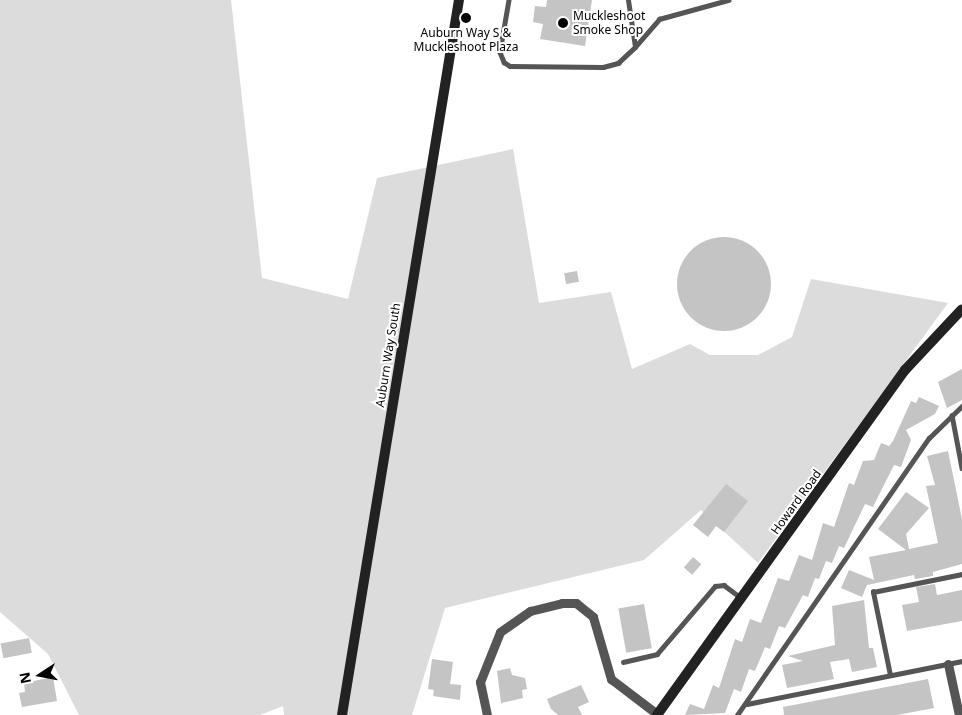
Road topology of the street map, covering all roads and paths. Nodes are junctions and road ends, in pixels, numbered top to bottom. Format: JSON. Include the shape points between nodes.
{"nodes":[{"id":1,"x":459,"y":0,"type":"edge"},
{"id":2,"x":509,"y":0,"type":"edge"},
{"id":3,"x":628,"y":0,"type":"edge"},
{"id":4,"x":728,"y":0,"type":"edge"},
{"id":5,"x":635,"y":47,"type":"junction"},
{"id":6,"x":962,"y":309,"type":"edge"},
{"id":7,"x":962,"y":406,"type":"edge"},
{"id":8,"x":952,"y":414,"type":"junction"},
{"id":9,"x":962,"y":468,"type":"edge"},
{"id":10,"x":962,"y":574,"type":"edge"},
{"id":11,"x":741,"y":598,"type":"junction"},
{"id":12,"x":962,"y":661,"type":"edge"},
{"id":13,"x":623,"y":662,"type":"dead end"},
{"id":14,"x":948,"y":664,"type":"junction"},
{"id":15,"x":890,"y":675,"type":"junction"},
{"id":16,"x":747,"y":704,"type":"junction"},
{"id":17,"x":657,"y":714,"type":"edge"},
{"id":18,"x":342,"y":715,"type":"edge"},
{"id":19,"x":486,"y":715,"type":"edge"},
{"id":20,"x":737,"y":715,"type":"edge"},
{"id":21,"x":958,"y":715,"type":"edge"}],
"edges":[{"from":1,"to":18,"type":"main road","name":"Auburn Way South"},
{"from":2,"to":5,"type":"lane","via":[[500,52],[510,66],[603,67],[618,63]]},
{"from":3,"to":5,"type":"lane"},
{"from":4,"to":5,"type":"lane","via":[[658,19]]},
{"from":6,"to":11,"type":"main road","name":"Howard Road","via":[[905,370]]},
{"from":7,"to":8,"type":"lane"},
{"from":8,"to":9,"type":"lane"},
{"from":8,"to":16,"type":"lane","via":[[929,438]]},
{"from":10,"to":15,"type":"lane","via":[[873,592]]},
{"from":11,"to":13,"type":"lane","via":[[724,585],[715,586],[657,654]]},
{"from":11,"to":17,"type":"main road","name":"Howard Road"},
{"from":12,"to":14,"type":"lane"},
{"from":14,"to":15,"type":"lane"},
{"from":14,"to":21,"type":"street"},
{"from":15,"to":16,"type":"lane"},
{"from":16,"to":20,"type":"lane"},
{"from":17,"to":19,"type":"street","via":[[611,679],[593,617],[576,604],[562,603],[530,612],[500,632],[480,682]]}]}
